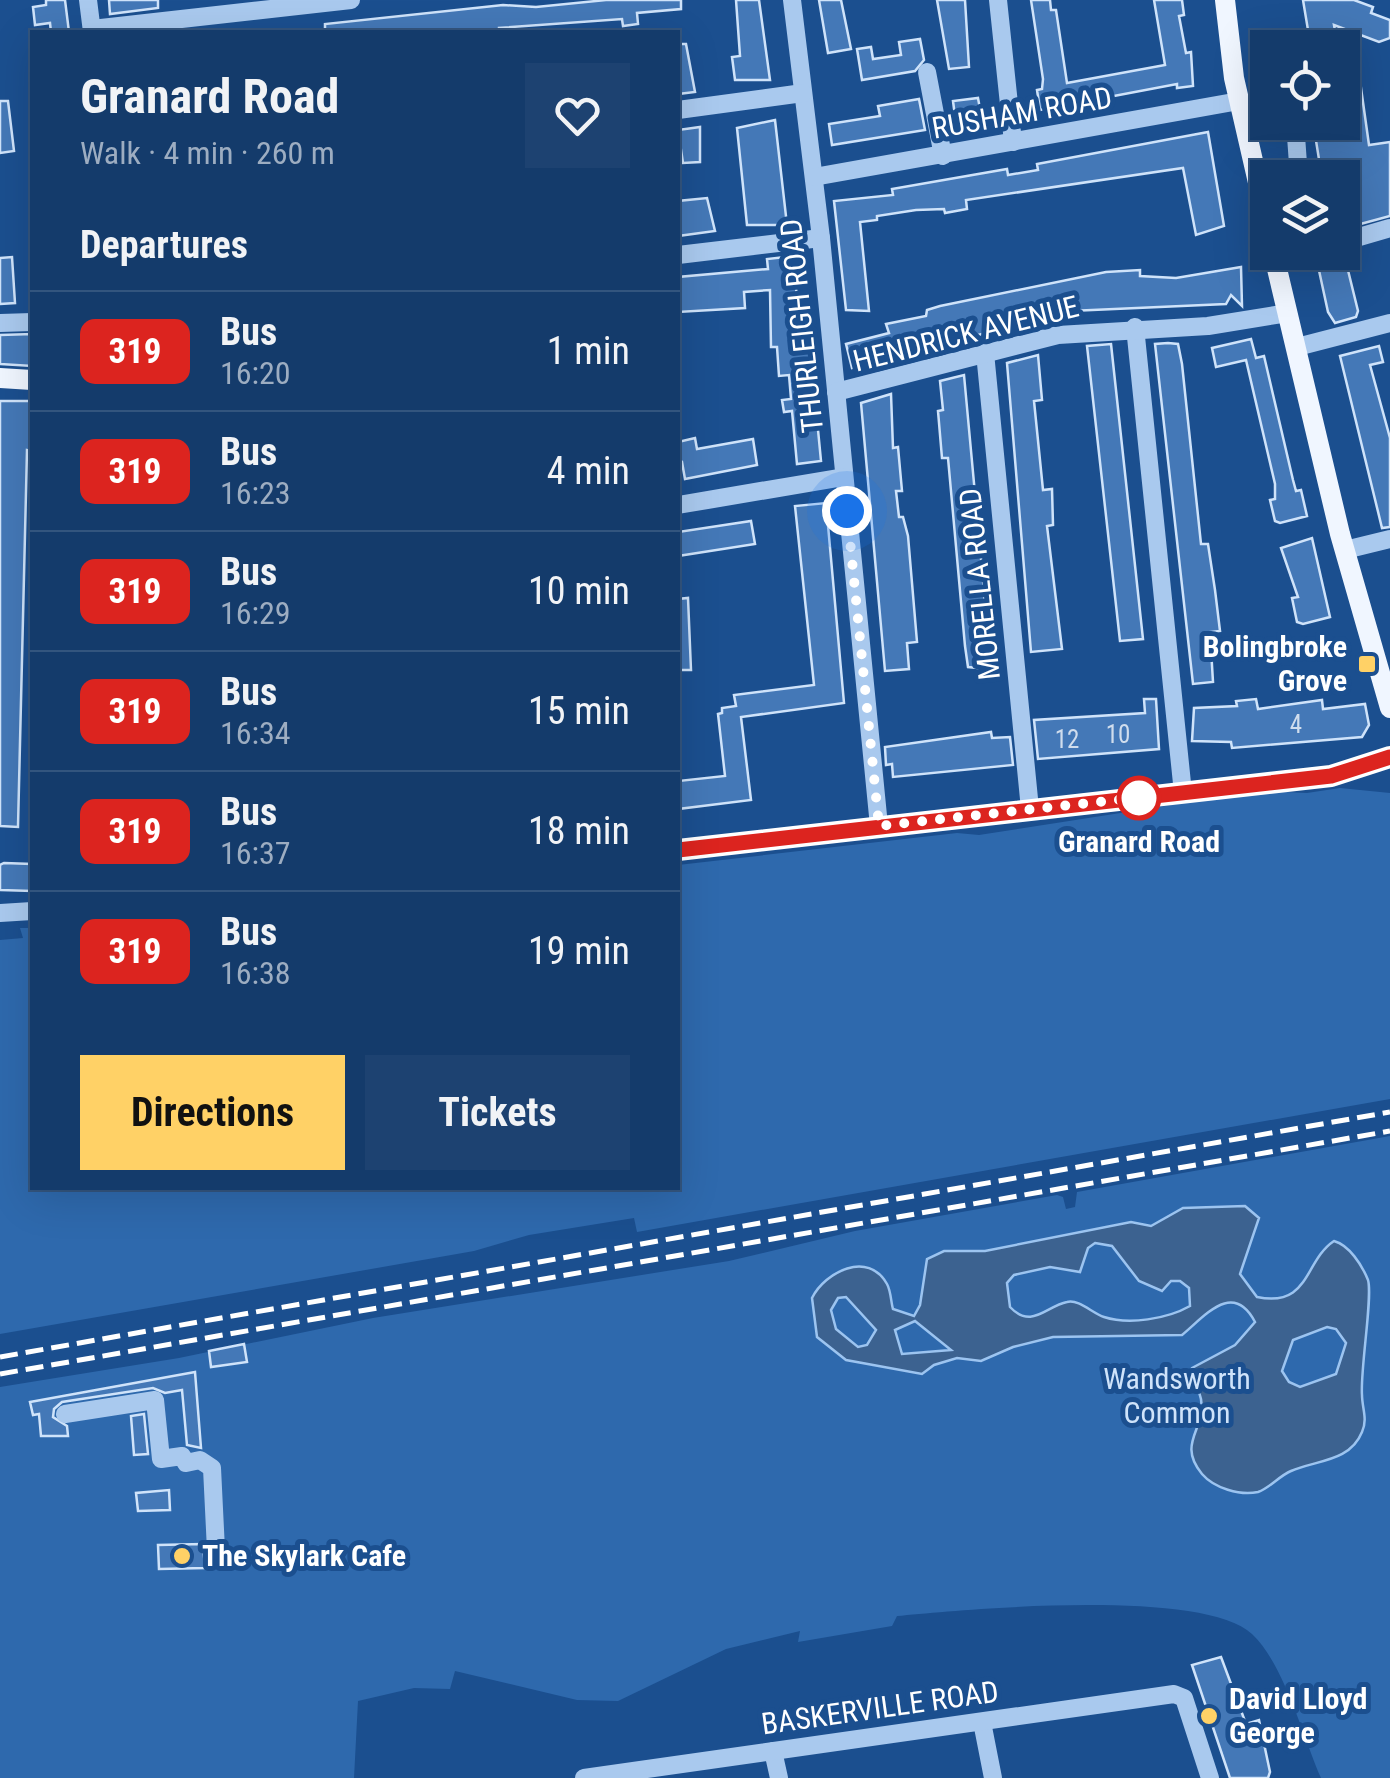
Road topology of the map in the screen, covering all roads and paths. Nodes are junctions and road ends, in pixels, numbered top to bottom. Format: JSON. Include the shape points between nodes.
{"nodes":[{"id":1,"x":88,"y":0,"type":"edge"},
{"id":2,"x":351,"y":0,"type":"edge"},
{"id":3,"x":792,"y":0,"type":"edge"},
{"id":4,"x":998,"y":0,"type":"edge"},
{"id":5,"x":1225,"y":0,"type":"edge"},
{"id":6,"x":92,"y":30,"type":"edge"},
{"id":7,"x":927,"y":72,"type":"dead end"},
{"id":8,"x":803,"y":93,"type":"junction"},
{"id":9,"x":680,"y":110,"type":"edge"},
{"id":10,"x":1242,"y":111,"type":"junction"},
{"id":11,"x":1250,"y":113,"type":"edge"},
{"id":12,"x":1013,"y":142,"type":"junction"},
{"id":13,"x":943,"y":156,"type":"junction"},
{"id":14,"x":1253,"y":160,"type":"edge"},
{"id":15,"x":814,"y":177,"type":"junction"},
{"id":16,"x":1390,"y":228,"type":"edge"},
{"id":17,"x":1360,"y":237,"type":"edge"},
{"id":18,"x":821,"y":238,"type":"junction"},
{"id":19,"x":680,"y":254,"type":"edge"},
{"id":20,"x":1278,"y":270,"type":"edge"},
{"id":21,"x":1288,"y":312,"type":"junction"},
{"id":22,"x":30,"y":322,"type":"edge"},
{"id":23,"x":0,"y":323,"type":"edge"},
{"id":24,"x":1390,"y":323,"type":"edge"},
{"id":25,"x":1135,"y":328,"type":"junction"},
{"id":26,"x":1297,"y":348,"type":"junction"},
{"id":27,"x":985,"y":353,"type":"junction"},
{"id":28,"x":0,"y":378,"type":"edge"},
{"id":29,"x":30,"y":380,"type":"edge"},
{"id":30,"x":836,"y":392,"type":"junction"},
{"id":31,"x":844,"y":477,"type":"junction"},
{"id":32,"x":680,"y":505,"type":"edge"},
{"id":33,"x":1390,"y":539,"type":"edge"},
{"id":34,"x":1345,"y":550,"type":"junction"},
{"id":35,"x":1390,"y":708,"type":"edge"},
{"id":36,"x":1390,"y":757,"type":"edge"},
{"id":37,"x":1184,"y":793,"type":"junction"},
{"id":38,"x":1030,"y":809,"type":"junction"},
{"id":39,"x":879,"y":826,"type":"junction"},
{"id":40,"x":680,"y":850,"type":"edge"},
{"id":41,"x":30,"y":911,"type":"edge"},
{"id":42,"x":0,"y":914,"type":"edge"},
{"id":43,"x":65,"y":1414,"type":"dead end"},
{"id":44,"x":226,"y":1558,"type":"dead end"},
{"id":45,"x":982,"y":1722,"type":"junction"},
{"id":46,"x":774,"y":1750,"type":"junction"},
{"id":47,"x":584,"y":1778,"type":"edge"},
{"id":48,"x":779,"y":1778,"type":"edge"},
{"id":49,"x":993,"y":1778,"type":"edge"},
{"id":50,"x":1210,"y":1778,"type":"edge"}],
"edges":[{"from":1,"to":6,"type":"street"},
{"from":2,"to":6,"type":"street"},
{"from":3,"to":8,"type":"street","name":"THURLEIGH ROAD"},
{"from":4,"to":12,"type":"street"},
{"from":5,"to":10,"type":"main road"},
{"from":7,"to":13,"type":"street"},
{"from":8,"to":9,"type":"street"},
{"from":8,"to":15,"type":"street","name":"THURLEIGH ROAD"},
{"from":10,"to":11,"type":"street","name":"RUSHAM ROAD"},
{"from":10,"to":12,"type":"street","name":"RUSHAM ROAD"},
{"from":10,"to":14,"type":"main road"},
{"from":12,"to":13,"type":"street","name":"RUSHAM ROAD"},
{"from":13,"to":15,"type":"street","name":"RUSHAM ROAD"},
{"from":15,"to":18,"type":"street","name":"THURLEIGH ROAD"},
{"from":16,"to":17,"type":"street"},
{"from":18,"to":19,"type":"street"},
{"from":18,"to":30,"type":"street","name":"THURLEIGH ROAD"},
{"from":20,"to":21,"type":"main road"},
{"from":21,"to":25,"type":"street","name":"HENDRICK AVENUE","via":[[1208,326]]},
{"from":21,"to":26,"type":"main road"},
{"from":22,"to":23,"type":"street"},
{"from":24,"to":26,"type":"street"},
{"from":25,"to":27,"type":"street","name":"HENDRICK AVENUE","via":[[1058,335]]},
{"from":25,"to":37,"type":"street"},
{"from":26,"to":34,"type":"main road"},
{"from":27,"to":30,"type":"street","name":"HENDRICK AVENUE"},
{"from":27,"to":38,"type":"street","name":"MORELLA ROAD"},
{"from":28,"to":29,"type":"main road"},
{"from":30,"to":31,"type":"street","name":"THURLEIGH ROAD"},
{"from":31,"to":32,"type":"street"},
{"from":31,"to":39,"type":"street","name":"THURLEIGH ROAD"},
{"from":33,"to":34,"type":"street"},
{"from":34,"to":35,"type":"main road"},
{"from":36,"to":37,"type":"main road","via":[[1331,776]]},
{"from":37,"to":38,"type":"main road"},
{"from":38,"to":39,"type":"main road"},
{"from":39,"to":40,"type":"main road"},
{"from":41,"to":42,"type":"street"},
{"from":43,"to":44,"type":"street","via":[[156,1400],[161,1458],[182,1456],[212,1468],[216,1550]]},
{"from":45,"to":46,"type":"street","name":"BASKERVILLE ROAD"},
{"from":45,"to":49,"type":"street"},
{"from":45,"to":50,"type":"street","name":"BASKERVILLE ROAD","via":[[1182,1696]]},
{"from":46,"to":47,"type":"street","name":"BASKERVILLE ROAD"},
{"from":46,"to":48,"type":"street"}]}
